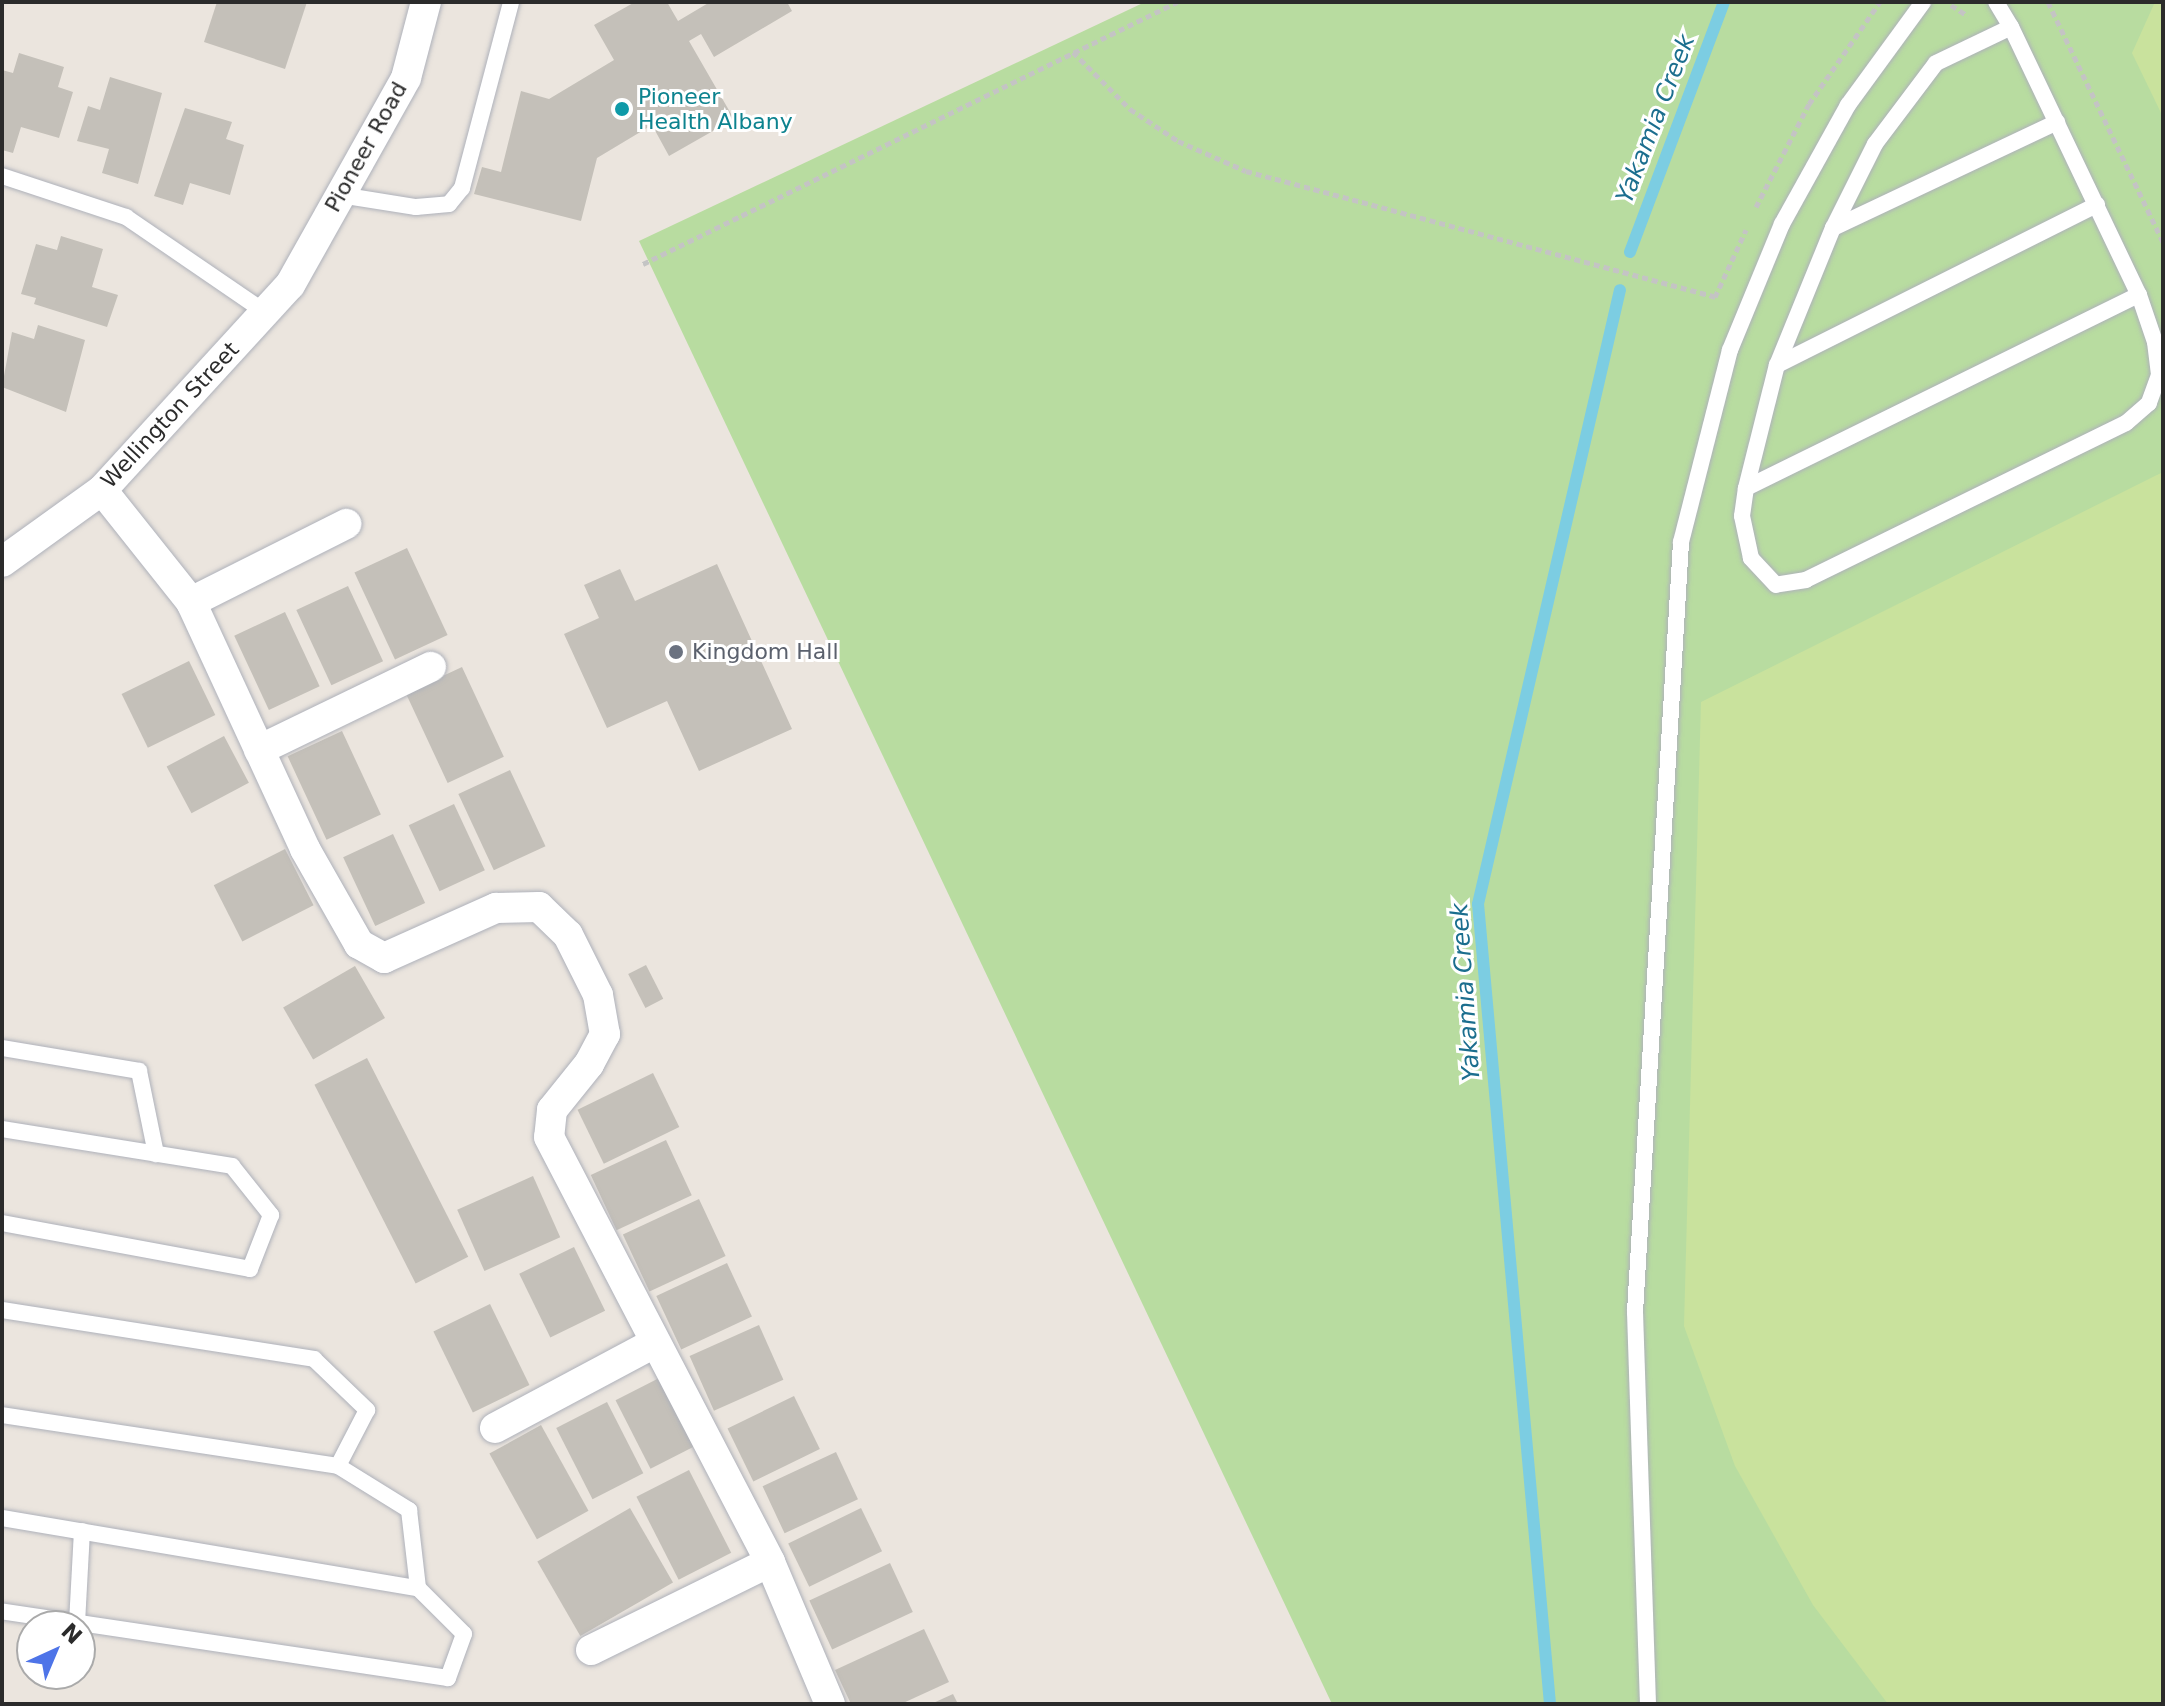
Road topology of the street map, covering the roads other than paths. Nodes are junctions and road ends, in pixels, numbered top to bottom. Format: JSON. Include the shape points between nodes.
{"nodes":[{"id":1,"x":426,"y":2,"type":"edge"},
{"id":2,"x":511,"y":2,"type":"edge"},
{"id":3,"x":1923,"y":2,"type":"edge"},
{"id":4,"x":1996,"y":2,"type":"edge"},
{"id":5,"x":2011,"y":27,"type":"junction"},
{"id":6,"x":2057,"y":122,"type":"junction"},
{"id":7,"x":2,"y":176,"type":"edge"},
{"id":8,"x":340,"y":195,"type":"junction"},
{"id":9,"x":2097,"y":205,"type":"junction"},
{"id":10,"x":1833,"y":228,"type":"junction"},
{"id":11,"x":290,"y":285,"type":"joint"},
{"id":12,"x":2139,"y":295,"type":"junction"},
{"id":13,"x":265,"y":312,"type":"junction"},
{"id":14,"x":1777,"y":365,"type":"junction"},
{"id":15,"x":1746,"y":488,"type":"junction"},
{"id":16,"x":102,"y":490,"type":"junction"},
{"id":17,"x":346,"y":524,"type":"dead end"},
{"id":18,"x":2,"y":562,"type":"edge"},
{"id":19,"x":191,"y":602,"type":"junction"},
{"id":20,"x":431,"y":667,"type":"dead end"},
{"id":21,"x":259,"y":750,"type":"junction"},
{"id":22,"x":2,"y":1048,"type":"edge"},
{"id":23,"x":2,"y":1129,"type":"edge"},
{"id":24,"x":156,"y":1154,"type":"junction"},
{"id":25,"x":2,"y":1223,"type":"edge"},
{"id":26,"x":2,"y":1310,"type":"edge"},
{"id":27,"x":654,"y":1343,"type":"junction"},
{"id":28,"x":2,"y":1415,"type":"edge"},
{"id":29,"x":495,"y":1428,"type":"dead end"},
{"id":30,"x":338,"y":1466,"type":"junction"},
{"id":31,"x":2,"y":1518,"type":"edge"},
{"id":32,"x":82,"y":1531,"type":"junction"},
{"id":33,"x":770,"y":1562,"type":"junction"},
{"id":34,"x":418,"y":1588,"type":"junction"},
{"id":35,"x":78,"y":1610,"type":"edge"},
{"id":36,"x":96,"y":1626,"type":"edge"},
{"id":37,"x":591,"y":1650,"type":"dead end"},
{"id":38,"x":830,"y":1704,"type":"edge"},
{"id":39,"x":1648,"y":1704,"type":"edge"}],
"edges":[{"from":1,"to":8,"type":"street","name":"Pioneer Road","via":[[406,78]]},
{"from":2,"to":8,"type":"lane","via":[[462,188],[449,204],[416,207]]},
{"from":3,"to":39,"type":"lane","via":[[1848,105],[1782,224],[1730,350],[1681,542],[1635,1312]]},
{"from":4,"to":5,"type":"lane"},
{"from":5,"to":6,"type":"lane"},
{"from":5,"to":10,"type":"lane","via":[[1936,63],[1875,144]]},
{"from":6,"to":9,"type":"lane"},
{"from":6,"to":10,"type":"lane"},
{"from":7,"to":13,"type":"lane","via":[[126,217]]},
{"from":8,"to":11,"type":"street","name":"Pioneer Road"},
{"from":9,"to":12,"type":"lane"},
{"from":9,"to":14,"type":"lane"},
{"from":10,"to":14,"type":"lane"},
{"from":11,"to":13,"type":"street","name":"Wellington Street"},
{"from":12,"to":15,"type":"lane"},
{"from":12,"to":15,"type":"lane","via":[[2155,342],[2159,375],[2149,403],[2112,430],[1806,580],[1776,585],[1751,558],[1742,516]]},
{"from":13,"to":16,"type":"street","name":"Wellington Street"},
{"from":14,"to":15,"type":"lane"},
{"from":16,"to":18,"type":"street","name":"Wellington Street"},
{"from":16,"to":19,"type":"street"},
{"from":17,"to":19,"type":"street"},
{"from":19,"to":21,"type":"street"},
{"from":20,"to":21,"type":"street"},
{"from":21,"to":27,"type":"street","via":[[305,849],[359,944],[384,958],[496,908],[539,907],[568,935],[598,995],[605,1034],[589,1064],[552,1110],[549,1137]]},
{"from":22,"to":24,"type":"lane","via":[[139,1071]]},
{"from":23,"to":24,"type":"lane"},
{"from":24,"to":25,"type":"lane","via":[[232,1166],[271,1215],[250,1269]]},
{"from":26,"to":30,"type":"lane","via":[[314,1359],[367,1410]]},
{"from":27,"to":29,"type":"street"},
{"from":27,"to":33,"type":"street"},
{"from":28,"to":30,"type":"lane"},
{"from":30,"to":34,"type":"lane","via":[[409,1510]]},
{"from":31,"to":32,"type":"lane"},
{"from":32,"to":34,"type":"lane"},
{"from":32,"to":35,"type":"lane"},
{"from":33,"to":37,"type":"street"},
{"from":33,"to":38,"type":"street"},
{"from":34,"to":36,"type":"lane","via":[[464,1634],[448,1678]]}]}
